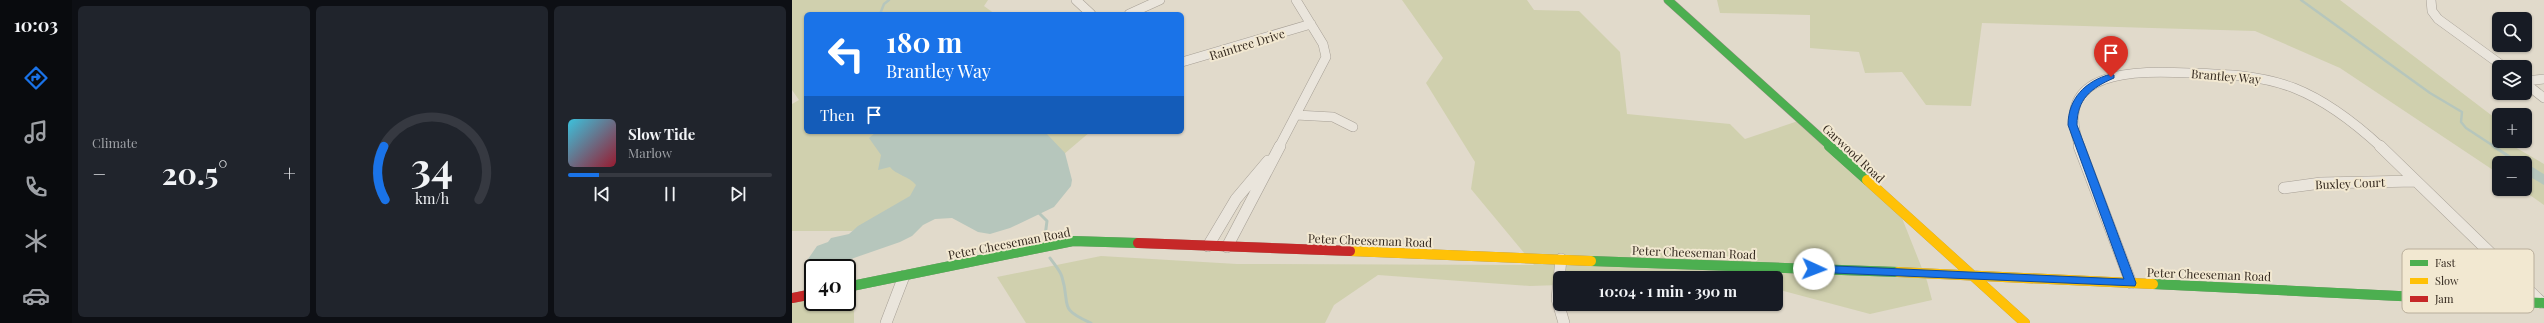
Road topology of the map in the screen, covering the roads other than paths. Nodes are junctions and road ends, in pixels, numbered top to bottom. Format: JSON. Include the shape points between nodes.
{"nodes":[{"id":1,"x":1076,"y":0,"type":"edge"},
{"id":2,"x":1160,"y":0,"type":"edge"},
{"id":3,"x":1296,"y":0,"type":"edge"},
{"id":4,"x":1668,"y":0,"type":"edge"},
{"id":5,"x":2431,"y":0,"type":"edge"},
{"id":6,"x":1090,"y":12,"type":"edge"},
{"id":7,"x":1133,"y":12,"type":"edge"},
{"id":8,"x":1311,"y":24,"type":"junction"},
{"id":9,"x":2494,"y":60,"type":"edge"},
{"id":10,"x":1184,"y":61,"type":"edge"},
{"id":11,"x":2544,"y":79,"type":"edge"},
{"id":12,"x":2532,"y":81,"type":"edge"},
{"id":13,"x":2532,"y":88,"type":"edge"},
{"id":14,"x":2544,"y":98,"type":"edge"},
{"id":15,"x":1296,"y":115,"type":"junction"},
{"id":16,"x":1353,"y":127,"type":"dead end"},
{"id":17,"x":1282,"y":142,"type":"junction"},
{"id":18,"x":2415,"y":181,"type":"junction"},
{"id":19,"x":2284,"y":188,"type":"dead end"},
{"id":20,"x":1208,"y":246,"type":"junction"},
{"id":21,"x":1226,"y":247,"type":"junction"},
{"id":22,"x":2486,"y":249,"type":"edge"},
{"id":23,"x":1561,"y":259,"type":"junction"},
{"id":24,"x":1972,"y":275,"type":"junction"},
{"id":25,"x":904,"y":276,"type":"junction"},
{"id":26,"x":2131,"y":283,"type":"junction"},
{"id":27,"x":856,"y":285,"type":"edge"},
{"id":28,"x":2534,"y":294,"type":"edge"},
{"id":29,"x":804,"y":296,"type":"edge"},
{"id":30,"x":2402,"y":296,"type":"edge"},
{"id":31,"x":792,"y":298,"type":"edge"},
{"id":32,"x":2543,"y":303,"type":"edge"},
{"id":33,"x":886,"y":323,"type":"edge"},
{"id":34,"x":1564,"y":323,"type":"edge"},
{"id":35,"x":2025,"y":323,"type":"edge"}],
"edges":[{"from":1,"to":6,"type":"street"},
{"from":2,"to":7,"type":"street"},
{"from":3,"to":8,"type":"street"},
{"from":4,"to":24,"type":"street","name":"Garwood Road"},
{"from":5,"to":9,"type":"street","via":[[2432,11],[2438,19]]},
{"from":8,"to":10,"type":"street","name":"Raintree Drive"},
{"from":8,"to":15,"type":"street","via":[[1323,44],[1326,57]]},
{"from":11,"to":12,"type":"street"},
{"from":13,"to":14,"type":"street"},
{"from":15,"to":16,"type":"street","via":[[1335,117],[1347,121]]},
{"from":15,"to":17,"type":"street"},
{"from":17,"to":20,"type":"street","via":[[1236,199]]},
{"from":17,"to":21,"type":"street"},
{"from":18,"to":19,"type":"street","name":"Buxley Court","via":[[2321,183]]},
{"from":18,"to":22,"type":"street","name":"Brantley Way"},
{"from":18,"to":26,"type":"street","name":"Brantley Way","via":[[2345,116],[2312,96],[2282,84],[2237,74],[2156,71],[2126,73],[2104,79],[2092,85],[2079,98],[2072,113],[2072,125]]},
{"from":20,"to":21,"type":"street","name":"Peter Cheeseman Road"},
{"from":20,"to":25,"type":"street","name":"Peter Cheeseman Road","via":[[1073,241]]},
{"from":21,"to":23,"type":"street","name":"Peter Cheeseman Road"},
{"from":23,"to":24,"type":"street","name":"Peter Cheeseman Road"},
{"from":23,"to":34,"type":"street","via":[[1556,295]]},
{"from":24,"to":26,"type":"street","name":"Peter Cheeseman Road"},
{"from":24,"to":35,"type":"street","name":"Garwood Road"},
{"from":25,"to":27,"type":"street","name":"Peter Cheeseman Road"},
{"from":25,"to":33,"type":"street"},
{"from":26,"to":30,"type":"street","name":"Peter Cheeseman Road"},
{"from":28,"to":32,"type":"street","name":"Brantley Way"},
{"from":29,"to":31,"type":"street"}]}
